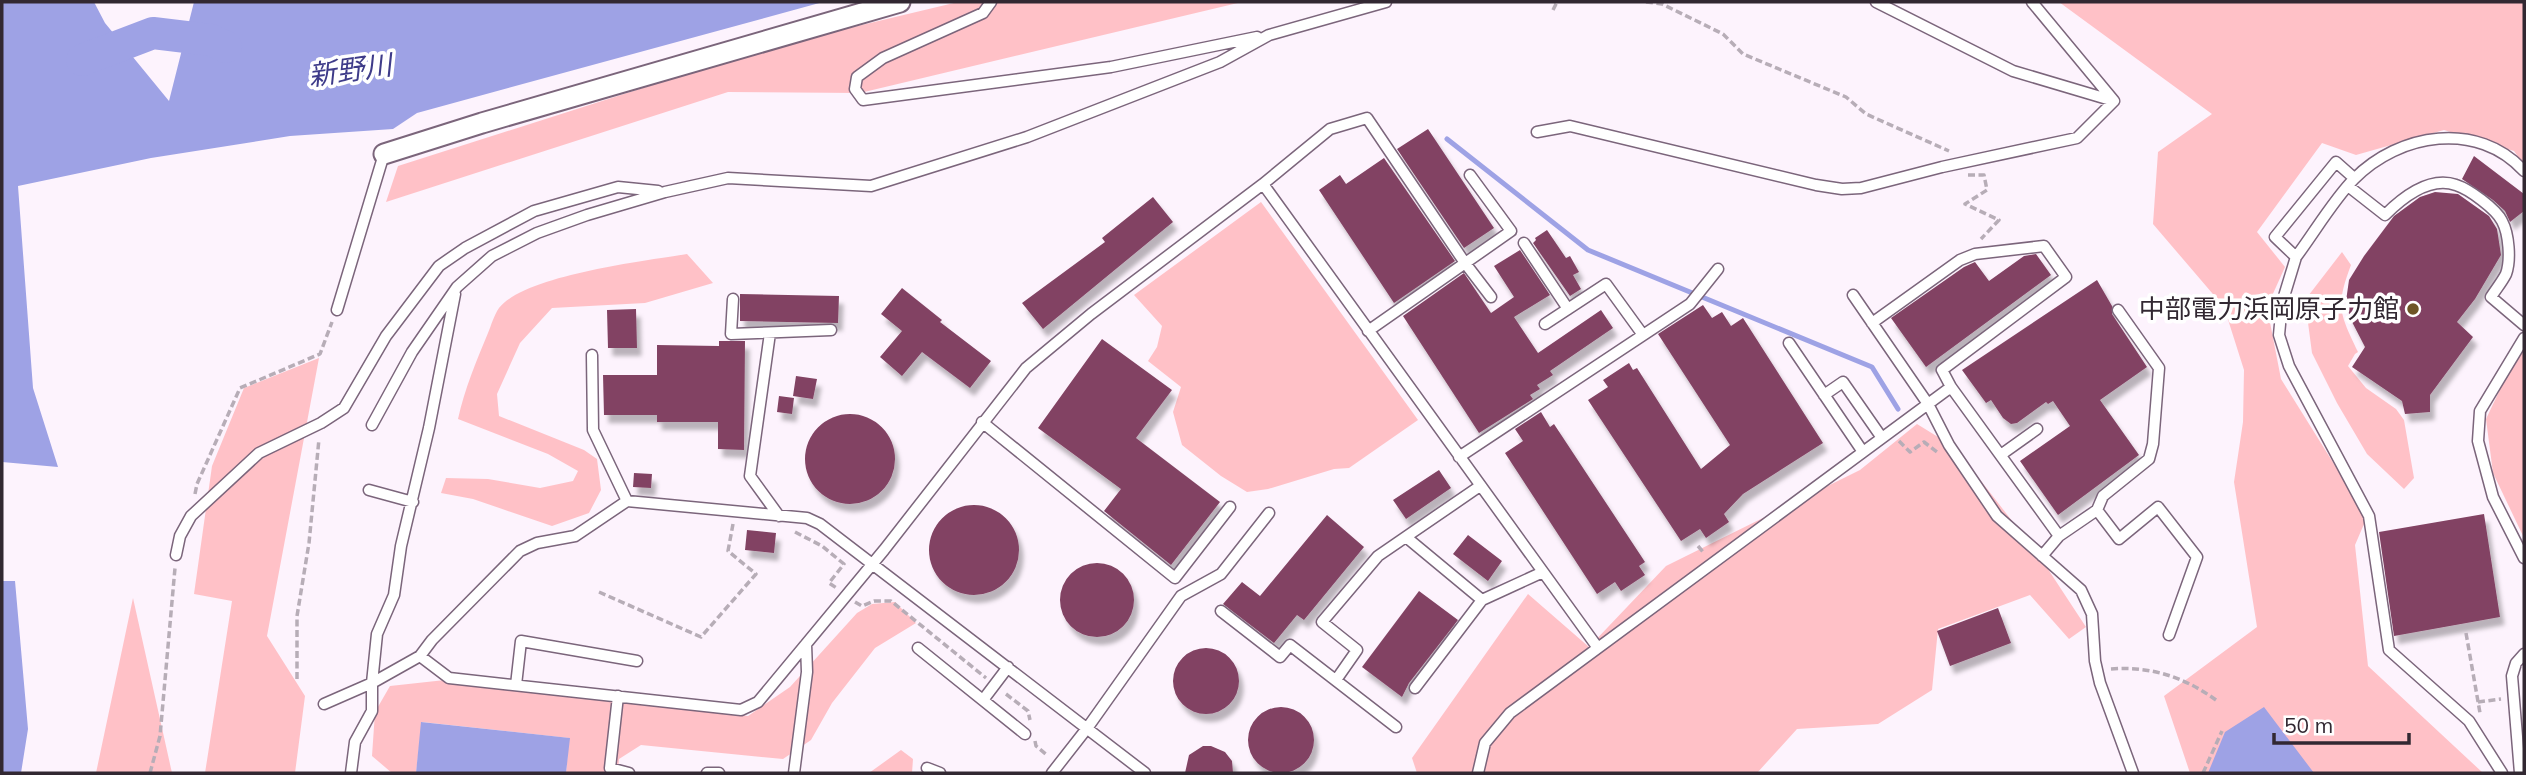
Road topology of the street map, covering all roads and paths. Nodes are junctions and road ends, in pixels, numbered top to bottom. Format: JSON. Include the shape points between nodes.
{"nodes":[{"id":1,"x":900,"y":2,"type":"edge"},
{"id":2,"x":991,"y":2,"type":"edge"},
{"id":3,"x":1386,"y":2,"type":"edge"},
{"id":4,"x":1557,"y":2,"type":"edge"},
{"id":5,"x":1646,"y":2,"type":"edge"},
{"id":6,"x":1876,"y":2,"type":"edge"},
{"id":7,"x":2032,"y":2,"type":"edge"},
{"id":8,"x":1553,"y":10,"type":"dead end"},
{"id":9,"x":1269,"y":35,"type":"junction"},
{"id":10,"x":2114,"y":101,"type":"junction"},
{"id":11,"x":1537,"y":132,"type":"dead end"},
{"id":12,"x":384,"y":154,"type":"joint"},
{"id":13,"x":1963,"y":162,"type":"junction"},
{"id":14,"x":2524,"y":171,"type":"edge"},
{"id":15,"x":1470,"y":175,"type":"dead end"},
{"id":16,"x":2351,"y":182,"type":"junction"},
{"id":17,"x":1263,"y":184,"type":"junction"},
{"id":18,"x":665,"y":192,"type":"junction"},
{"id":19,"x":1524,"y":243,"type":"dead end"},
{"id":20,"x":1975,"y":254,"type":"junction"},
{"id":21,"x":2296,"y":257,"type":"junction"},
{"id":22,"x":1465,"y":263,"type":"junction"},
{"id":23,"x":1718,"y":270,"type":"dead end"},
{"id":24,"x":457,"y":287,"type":"junction"},
{"id":25,"x":1853,"y":295,"type":"dead end"},
{"id":26,"x":1491,"y":297,"type":"dead end"},
{"id":27,"x":733,"y":299,"type":"dead end"},
{"id":28,"x":1568,"y":309,"type":"junction"},
{"id":29,"x":337,"y":310,"type":"joint"},
{"id":30,"x":2118,"y":310,"type":"dead end"},
{"id":31,"x":1872,"y":323,"type":"junction"},
{"id":32,"x":1545,"y":324,"type":"dead end"},
{"id":33,"x":2524,"y":325,"type":"edge"},
{"id":34,"x":831,"y":330,"type":"dead end"},
{"id":35,"x":1368,"y":331,"type":"junction"},
{"id":36,"x":770,"y":332,"type":"junction"},
{"id":37,"x":1643,"y":335,"type":"junction"},
{"id":38,"x":2524,"y":338,"type":"edge"},
{"id":39,"x":1789,"y":343,"type":"dead end"},
{"id":40,"x":592,"y":355,"type":"dead end"},
{"id":41,"x":1951,"y":387,"type":"junction"},
{"id":42,"x":1824,"y":394,"type":"junction"},
{"id":43,"x":1928,"y":404,"type":"junction"},
{"id":44,"x":982,"y":422,"type":"junction"},
{"id":45,"x":321,"y":423,"type":"junction"},
{"id":46,"x":372,"y":425,"type":"dead end"},
{"id":47,"x":2037,"y":429,"type":"dead end"},
{"id":48,"x":1882,"y":438,"type":"junction"},
{"id":49,"x":1863,"y":452,"type":"junction"},
{"id":50,"x":2001,"y":454,"type":"junction"},
{"id":51,"x":1459,"y":457,"type":"junction"},
{"id":52,"x":1480,"y":486,"type":"junction"},
{"id":53,"x":369,"y":490,"type":"dead end"},
{"id":54,"x":628,"y":501,"type":"junction"},
{"id":55,"x":413,"y":502,"type":"junction"},
{"id":56,"x":1230,"y":507,"type":"dead end"},
{"id":57,"x":2096,"y":510,"type":"junction"},
{"id":58,"x":735,"y":511,"type":"junction"},
{"id":59,"x":1269,"y":513,"type":"dead end"},
{"id":60,"x":191,"y":516,"type":"junction"},
{"id":61,"x":779,"y":516,"type":"junction"},
{"id":62,"x":794,"y":532,"type":"dead end"},
{"id":63,"x":2059,"y":536,"type":"junction"},
{"id":64,"x":1406,"y":537,"type":"junction"},
{"id":65,"x":176,"y":555,"type":"joint"},
{"id":66,"x":2042,"y":556,"type":"junction"},
{"id":67,"x":2524,"y":558,"type":"edge"},
{"id":68,"x":872,"y":564,"type":"junction"},
{"id":69,"x":1543,"y":572,"type":"junction"},
{"id":70,"x":599,"y":592,"type":"dead end"},
{"id":71,"x":846,"y":595,"type":"junction"},
{"id":72,"x":1482,"y":600,"type":"junction"},
{"id":73,"x":1221,"y":611,"type":"dead end"},
{"id":74,"x":2466,"y":633,"type":"dead end"},
{"id":75,"x":2169,"y":635,"type":"dead end"},
{"id":76,"x":806,"y":644,"type":"junction"},
{"id":77,"x":918,"y":648,"type":"dead end"},
{"id":78,"x":1598,"y":648,"type":"junction"},
{"id":79,"x":2524,"y":654,"type":"edge"},
{"id":80,"x":420,"y":656,"type":"junction"},
{"id":81,"x":637,"y":661,"type":"dead end"},
{"id":82,"x":1008,"y":667,"type":"junction"},
{"id":83,"x":297,"y":679,"type":"dead end"},
{"id":84,"x":1336,"y":680,"type":"junction"},
{"id":85,"x":372,"y":682,"type":"junction"},
{"id":86,"x":2100,"y":683,"type":"junction"},
{"id":87,"x":516,"y":685,"type":"junction"},
{"id":88,"x":994,"y":685,"type":"junction"},
{"id":89,"x":1415,"y":688,"type":"dead end"},
{"id":90,"x":618,"y":696,"type":"junction"},
{"id":91,"x":983,"y":700,"type":"junction"},
{"id":92,"x":2216,"y":700,"type":"dead end"},
{"id":93,"x":324,"y":704,"type":"dead end"},
{"id":94,"x":2481,"y":717,"type":"dead end"},
{"id":95,"x":1031,"y":722,"type":"dead end"},
{"id":96,"x":1088,"y":727,"type":"junction"},
{"id":97,"x":1396,"y":727,"type":"dead end"},
{"id":98,"x":2222,"y":731,"type":"dead end"},
{"id":99,"x":1029,"y":734,"type":"joint"},
{"id":100,"x":1059,"y":764,"type":"junction"},
{"id":101,"x":927,"y":768,"type":"dead end"},
{"id":102,"x":150,"y":773,"type":"edge"},
{"id":103,"x":351,"y":773,"type":"edge"},
{"id":104,"x":629,"y":773,"type":"edge"},
{"id":105,"x":706,"y":773,"type":"edge"},
{"id":106,"x":719,"y":773,"type":"edge"},
{"id":107,"x":794,"y":773,"type":"edge"},
{"id":108,"x":940,"y":773,"type":"edge"},
{"id":109,"x":1052,"y":773,"type":"edge"},
{"id":110,"x":1145,"y":773,"type":"edge"},
{"id":111,"x":1478,"y":773,"type":"edge"},
{"id":112,"x":2133,"y":773,"type":"edge"},
{"id":113,"x":2203,"y":773,"type":"edge"},
{"id":114,"x":2502,"y":773,"type":"edge"},
{"id":115,"x":2521,"y":773,"type":"edge"}],
"edges":[{"from":1,"to":12,"type":"street"},
{"from":2,"to":9,"type":"lane","via":[[983,13],[883,58],[857,77],[855,89],[863,100],[1111,67]]},
{"from":3,"to":9,"type":"lane"},
{"from":4,"to":8,"type":"path"},
{"from":5,"to":13,"type":"path","via":[[1662,4],[1723,34],[1743,54],[1846,97],[1866,114]]},
{"from":6,"to":10,"type":"lane","via":[[2013,71]]},
{"from":7,"to":10,"type":"lane"},
{"from":9,"to":18,"type":"lane","via":[[1220,62],[1027,137],[871,186],[728,178]]},
{"from":10,"to":13,"type":"lane","via":[[2077,138]]},
{"from":11,"to":13,"type":"lane","via":[[1570,126],[1842,189]]},
{"from":12,"to":29,"type":"lane"},
{"from":13,"to":20,"type":"path","via":[[1968,177],[1984,175],[1987,190],[1965,204],[2000,220],[1975,246]]},
{"from":14,"to":16,"type":"lane","via":[[2494,149],[2446,136],[2402,147]]},
{"from":15,"to":22,"type":"lane","via":[[1511,231]]},
{"from":16,"to":21,"type":"lane"},
{"from":16,"to":21,"type":"lane","via":[[2336,162],[2275,237]]},
{"from":16,"to":33,"type":"lane","via":[[2385,215],[2418,189],[2433,185],[2455,184],[2481,199],[2502,220],[2509,244],[2506,272],[2491,297]]},
{"from":17,"to":22,"type":"lane","via":[[1330,129],[1367,118]]},
{"from":17,"to":35,"type":"lane"},
{"from":17,"to":44,"type":"lane","via":[[1026,368]]},
{"from":18,"to":24,"type":"lane","via":[[537,233],[492,256]]},
{"from":18,"to":45,"type":"lane","via":[[618,187],[534,211],[465,248],[439,266],[386,336],[344,408]]},
{"from":19,"to":28,"type":"lane"},
{"from":20,"to":31,"type":"lane"},
{"from":20,"to":41,"type":"lane","via":[[2044,246],[2066,277],[1942,370]]},
{"from":21,"to":114,"type":"lane","via":[[2280,335],[2289,366],[2369,516],[2389,650],[2469,721]]},
{"from":22,"to":26,"type":"lane"},
{"from":22,"to":35,"type":"lane"},
{"from":23,"to":37,"type":"lane","via":[[1690,303]]},
{"from":24,"to":46,"type":"lane","via":[[412,352]]},
{"from":24,"to":55,"type":"lane"},
{"from":25,"to":31,"type":"lane"},
{"from":27,"to":36,"type":"lane","via":[[731,334]]},
{"from":28,"to":32,"type":"lane"},
{"from":28,"to":37,"type":"lane","via":[[1606,284]]},
{"from":29,"to":60,"type":"path","via":[[320,354],[240,388],[197,484]]},
{"from":30,"to":57,"type":"lane","via":[[2159,368],[2153,444],[2149,459],[2103,496]]},
{"from":31,"to":43,"type":"lane"},
{"from":34,"to":36,"type":"lane"},
{"from":35,"to":51,"type":"lane"},
{"from":36,"to":61,"type":"lane","via":[[750,476]]},
{"from":37,"to":51,"type":"lane"},
{"from":38,"to":67,"type":"lane","via":[[2480,411],[2478,441],[2493,498]]},
{"from":39,"to":42,"type":"lane"},
{"from":40,"to":54,"type":"lane","via":[[593,430]]},
{"from":41,"to":43,"type":"lane"},
{"from":41,"to":50,"type":"lane"},
{"from":42,"to":48,"type":"lane","via":[[1843,382]]},
{"from":42,"to":49,"type":"lane"},
{"from":43,"to":48,"type":"lane"},
{"from":43,"to":66,"type":"lane","via":[[1949,445],[1997,516]]},
{"from":44,"to":56,"type":"lane","via":[[1175,578]]},
{"from":44,"to":68,"type":"lane"},
{"from":45,"to":60,"type":"lane","via":[[259,453]]},
{"from":45,"to":83,"type":"path","via":[[297,616]]},
{"from":47,"to":50,"type":"lane"},
{"from":48,"to":49,"type":"lane"},
{"from":49,"to":78,"type":"lane"},
{"from":50,"to":63,"type":"lane"},
{"from":51,"to":52,"type":"lane"},
{"from":52,"to":64,"type":"lane"},
{"from":52,"to":69,"type":"lane"},
{"from":53,"to":55,"type":"lane"},
{"from":54,"to":58,"type":"lane"},
{"from":54,"to":80,"type":"lane","via":[[575,536],[520,551]]},
{"from":55,"to":85,"type":"lane","via":[[394,596],[377,634]]},
{"from":57,"to":63,"type":"lane"},
{"from":57,"to":75,"type":"lane","via":[[2119,540],[2158,507],[2197,557]]},
{"from":58,"to":61,"type":"lane"},
{"from":58,"to":70,"type":"path","via":[[728,551],[756,574],[701,637]]},
{"from":59,"to":96,"type":"lane","via":[[1221,575],[1181,596]]},
{"from":60,"to":65,"type":"lane"},
{"from":61,"to":68,"type":"lane","via":[[820,524]]},
{"from":62,"to":71,"type":"path","via":[[822,545],[844,565],[829,583]]},
{"from":63,"to":66,"type":"lane"},
{"from":64,"to":72,"type":"lane"},
{"from":64,"to":84,"type":"lane","via":[[1378,556],[1321,622],[1357,650]]},
{"from":65,"to":102,"type":"path","via":[[160,736]]},
{"from":66,"to":86,"type":"lane","via":[[2081,590],[2092,614]]},
{"from":68,"to":71,"type":"lane"},
{"from":68,"to":82,"type":"lane"},
{"from":69,"to":72,"type":"lane"},
{"from":69,"to":78,"type":"lane"},
{"from":71,"to":76,"type":"lane"},
{"from":71,"to":88,"type":"path","via":[[862,606],[891,601]]},
{"from":72,"to":89,"type":"lane"},
{"from":73,"to":84,"type":"lane","via":[[1280,657],[1290,645]]},
{"from":74,"to":94,"type":"path"},
{"from":76,"to":90,"type":"lane","via":[[758,702],[741,710]]},
{"from":76,"to":107,"type":"lane","via":[[807,672]]},
{"from":77,"to":91,"type":"lane"},
{"from":78,"to":111,"type":"lane","via":[[1510,713],[1485,743]]},
{"from":79,"to":115,"type":"lane","via":[[2512,676]]},
{"from":80,"to":85,"type":"lane"},
{"from":80,"to":87,"type":"lane","via":[[449,678]]},
{"from":81,"to":87,"type":"lane","via":[[521,641]]},
{"from":82,"to":88,"type":"lane"},
{"from":82,"to":96,"type":"lane"},
{"from":84,"to":97,"type":"lane"},
{"from":85,"to":93,"type":"lane"},
{"from":85,"to":103,"type":"lane","via":[[372,711],[355,742]]},
{"from":86,"to":92,"type":"path","via":[[2111,679],[2109,669],[2174,675]]},
{"from":86,"to":112,"type":"lane"},
{"from":87,"to":90,"type":"lane"},
{"from":88,"to":91,"type":"lane"},
{"from":88,"to":95,"type":"path","via":[[1028,710]]},
{"from":90,"to":104,"type":"lane","via":[[610,768]]},
{"from":91,"to":99,"type":"lane"},
{"from":96,"to":100,"type":"lane"},
{"from":96,"to":110,"type":"lane"},
{"from":98,"to":113,"type":"path"},
{"from":99,"to":100,"type":"path","via":[[1036,746]]},
{"from":100,"to":109,"type":"lane"},
{"from":101,"to":108,"type":"lane"},
{"from":105,"to":106,"type":"lane"}]}
